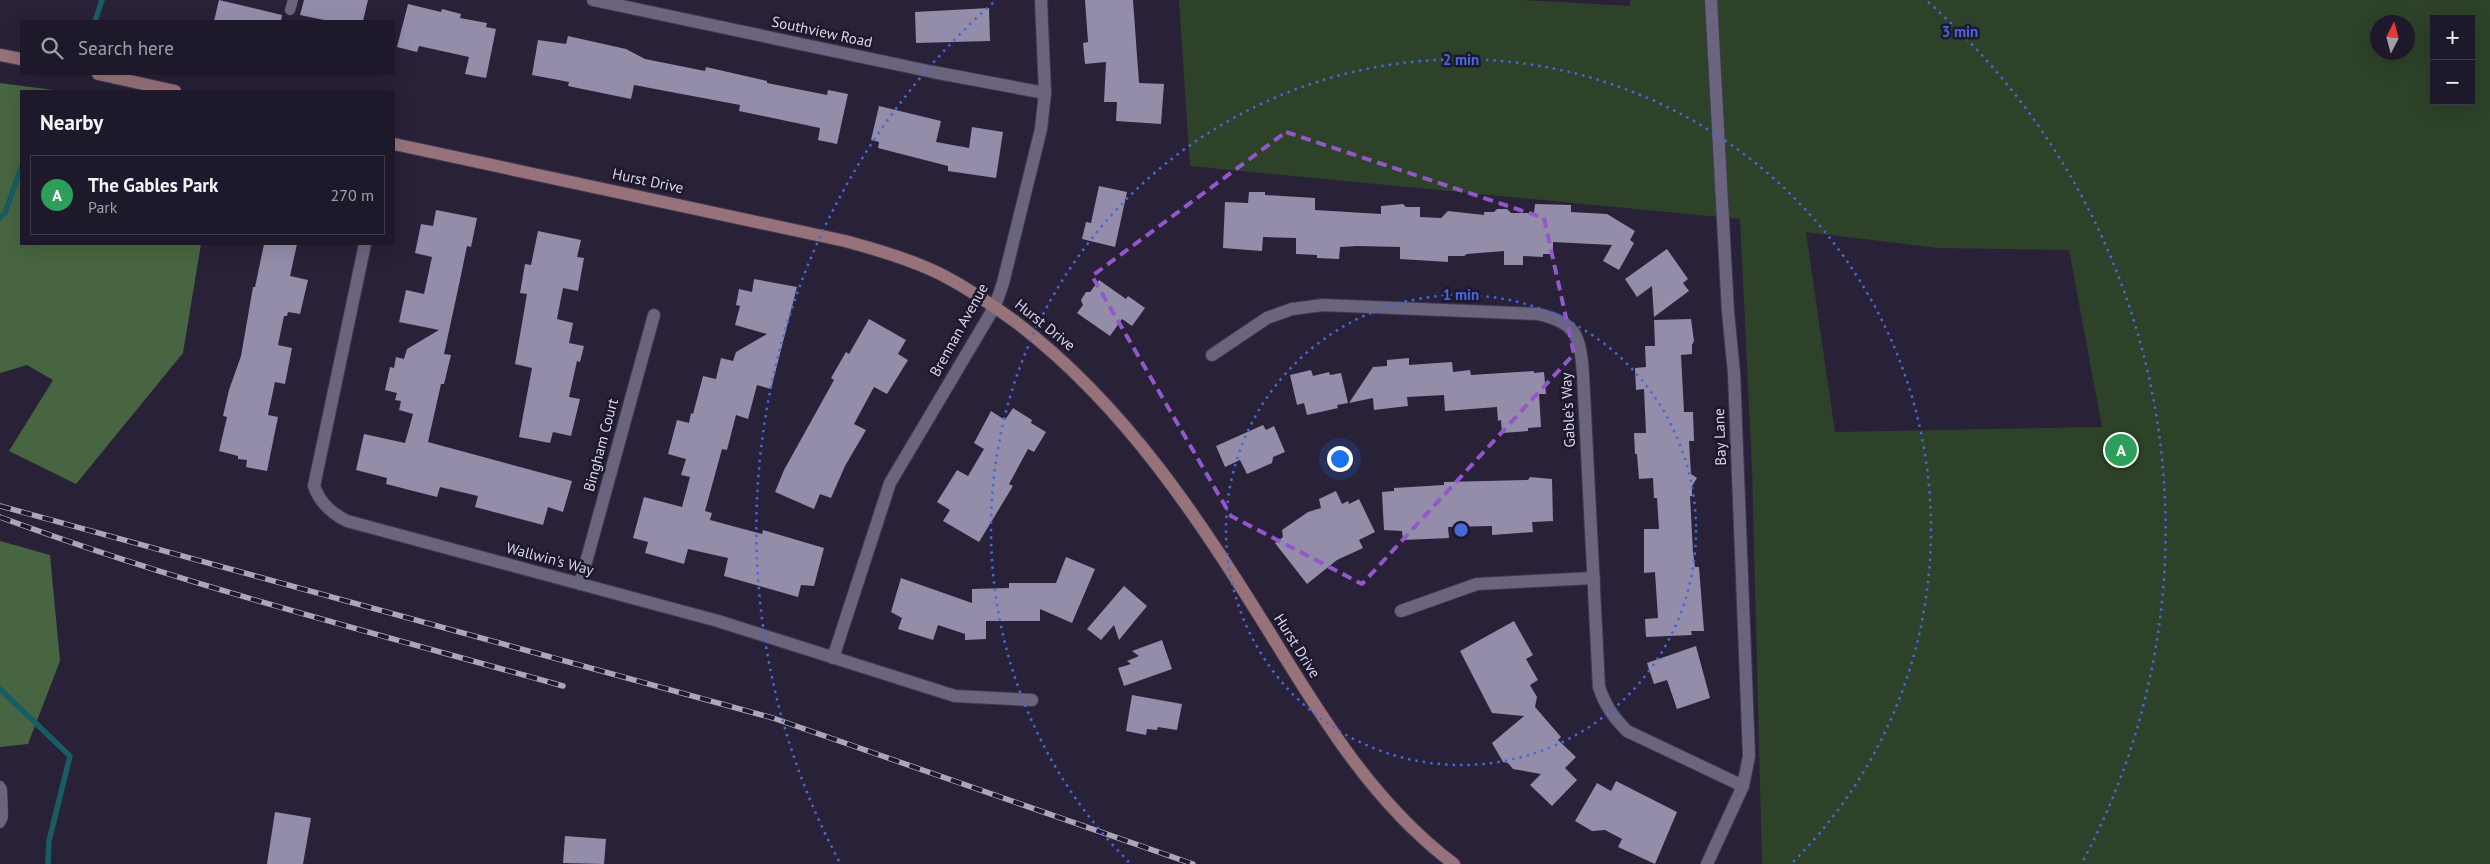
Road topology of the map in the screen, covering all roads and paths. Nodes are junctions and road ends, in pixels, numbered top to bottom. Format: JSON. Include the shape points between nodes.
{"nodes":[{"id":1,"x":593,"y":0,"type":"edge"},
{"id":2,"x":1041,"y":0,"type":"edge"},
{"id":3,"x":1711,"y":0,"type":"edge"},
{"id":4,"x":0,"y":55,"type":"edge"},
{"id":5,"x":20,"y":59,"type":"edge"},
{"id":6,"x":103,"y":75,"type":"edge"},
{"id":7,"x":171,"y":90,"type":"edge"},
{"id":8,"x":1045,"y":93,"type":"junction"},
{"id":9,"x":395,"y":144,"type":"edge"},
{"id":10,"x":365,"y":245,"type":"edge"},
{"id":11,"x":994,"y":306,"type":"junction"},
{"id":12,"x":654,"y":315,"type":"dead end"},
{"id":13,"x":1212,"y":355,"type":"dead end"},
{"id":14,"x":1594,"y":578,"type":"junction"},
{"id":15,"x":580,"y":584,"type":"junction"},
{"id":16,"x":1401,"y":611,"type":"dead end"},
{"id":17,"x":833,"y":658,"type":"junction"},
{"id":18,"x":1032,"y":700,"type":"dead end"},
{"id":19,"x":0,"y":786,"type":"edge"},
{"id":20,"x":1743,"y":786,"type":"junction"},
{"id":21,"x":0,"y":823,"type":"edge"},
{"id":22,"x":1454,"y":864,"type":"edge"},
{"id":23,"x":1707,"y":864,"type":"edge"}],
"edges":[{"from":1,"to":8,"type":"street","name":"Southview Road"},
{"from":2,"to":8,"type":"street","name":"Brennan Avenue"},
{"from":3,"to":20,"type":"street","name":"Bay Lane","via":[[1743,565],[1749,756]]},
{"from":4,"to":5,"type":"street"},
{"from":6,"to":7,"type":"street"},
{"from":8,"to":11,"type":"street","name":"Brennan Avenue","via":[[1041,129],[1023,211],[1004,283]]},
{"from":9,"to":11,"type":"street","name":"Hurst Drive","via":[[845,241],[933,270]]},
{"from":10,"to":15,"type":"street","name":"Wallwin's Way","via":[[316,474],[314,486],[317,495],[334,514],[347,521]]},
{"from":11,"to":17,"type":"street","name":"Brennan Avenue","via":[[890,483]]},
{"from":11,"to":22,"type":"street","name":"Hurst Drive","via":[[1064,362],[1145,449],[1188,506],[1350,756],[1405,821]]},
{"from":12,"to":15,"type":"street","name":"Bingham Court"},
{"from":13,"to":14,"type":"street","name":"Gable's Way","via":[[1267,318],[1292,309],[1323,304],[1538,314],[1558,318],[1575,331],[1581,347]]},
{"from":14,"to":16,"type":"street","via":[[1477,584]]},
{"from":14,"to":20,"type":"street","name":"Gable's Way","via":[[1599,687],[1613,717],[1627,730]]},
{"from":15,"to":17,"type":"street","name":"Wallwin's Way","via":[[718,621]]},
{"from":17,"to":18,"type":"street","name":"Wallwin's Way","via":[[955,696]]},
{"from":19,"to":21,"type":"lane","via":[[3,817]]},
{"from":20,"to":23,"type":"street","name":"Bay Lane"}]}
